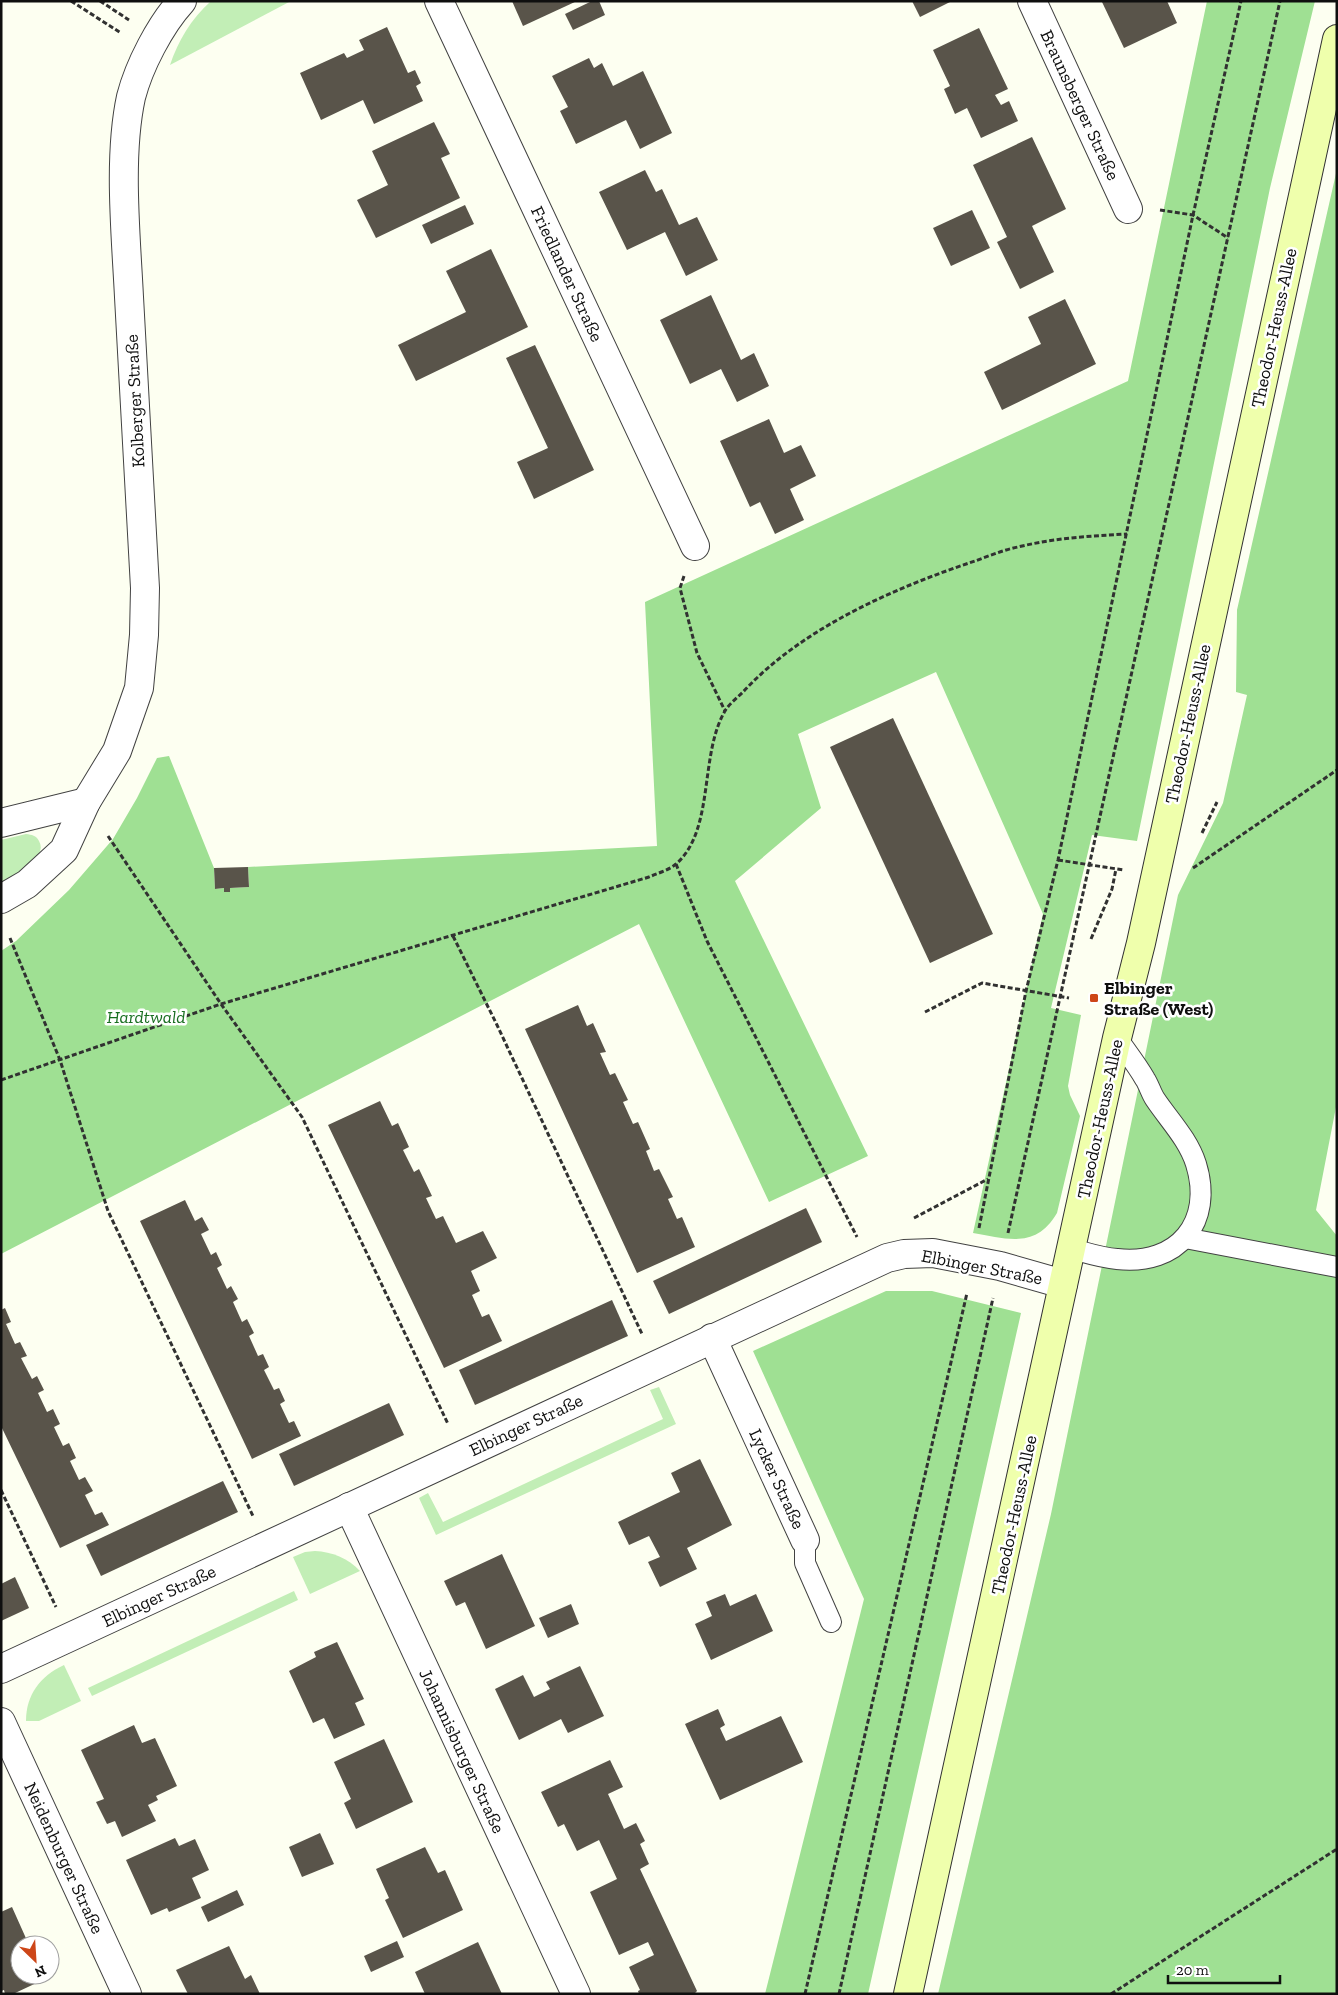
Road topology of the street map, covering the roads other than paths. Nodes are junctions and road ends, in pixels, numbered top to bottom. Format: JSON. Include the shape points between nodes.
{"nodes":[{"id":1,"x":182,"y":1,"type":"edge"},
{"id":2,"x":439,"y":1,"type":"edge"},
{"id":3,"x":1032,"y":1,"type":"edge"},
{"id":4,"x":1337,"y":39,"type":"edge"},
{"id":5,"x":1128,"y":209,"type":"dead end"},
{"id":6,"x":695,"y":546,"type":"road end"},
{"id":7,"x":86,"y":802,"type":"junction"},
{"id":8,"x":1,"y":823,"type":"edge"},
{"id":9,"x":1,"y":899,"type":"edge"},
{"id":10,"x":1117,"y":1038,"type":"junction"},
{"id":11,"x":1185,"y":1238,"type":"junction"},
{"id":12,"x":1072,"y":1249,"type":"junction"},
{"id":13,"x":1337,"y":1267,"type":"edge"},
{"id":14,"x":1063,"y":1284,"type":"junction"},
{"id":15,"x":712,"y":1338,"type":"junction"},
{"id":16,"x":350,"y":1507,"type":"junction"},
{"id":17,"x":805,"y":1540,"type":"joint"},
{"id":18,"x":831,"y":1622,"type":"dead end"},
{"id":19,"x":1,"y":1669,"type":"edge"},
{"id":20,"x":1,"y":1722,"type":"edge"},
{"id":21,"x":127,"y":1994,"type":"edge"},
{"id":22,"x":576,"y":1994,"type":"edge"},
{"id":23,"x":908,"y":1994,"type":"edge"}],
"edges":[{"from":1,"to":7,"type":"street","name":"Kolberger Straße","via":[[149,50],[132,96],[126,130],[127,254],[145,588],[144,635],[139,688],[117,751]]},
{"from":2,"to":6,"type":"street","name":"Friedlander Straße"},
{"from":3,"to":5,"type":"street","name":"Braunsberger Straße"},
{"from":4,"to":10,"type":"main road","name":"Theodor-Heuss-Allee","via":[[1141,943]]},
{"from":7,"to":8,"type":"street"},
{"from":7,"to":9,"type":"street","name":"Kolberger Straße","via":[[64,850],[27,884]]},
{"from":10,"to":11,"type":"lane","via":[[1155,1099],[1178,1128],[1196,1163],[1202,1194],[1200,1211]]},
{"from":10,"to":12,"type":"main road","name":"Theodor-Heuss-Allee"},
{"from":11,"to":12,"type":"lane","via":[[1160,1254],[1145,1258],[1118,1260]]},
{"from":11,"to":13,"type":"lane"},
{"from":12,"to":14,"type":"main road","name":"Theodor-Heuss-Allee"},
{"from":14,"to":15,"type":"street","name":"Elbinger Straße","via":[[1000,1266],[918,1252],[887,1258]]},
{"from":14,"to":23,"type":"main road","name":"Theodor-Heuss-Allee"},
{"from":15,"to":16,"type":"street","name":"Elbinger Straße"},
{"from":15,"to":17,"type":"street","name":"Lycker Straße"},
{"from":16,"to":19,"type":"street","name":"Elbinger Straße"},
{"from":16,"to":22,"type":"street","name":"Johannisburger Straße"},
{"from":17,"to":18,"type":"lane","name":"Lycker Straße","via":[[805,1563]]},
{"from":20,"to":21,"type":"street","name":"Neidenburger Straße"}]}
